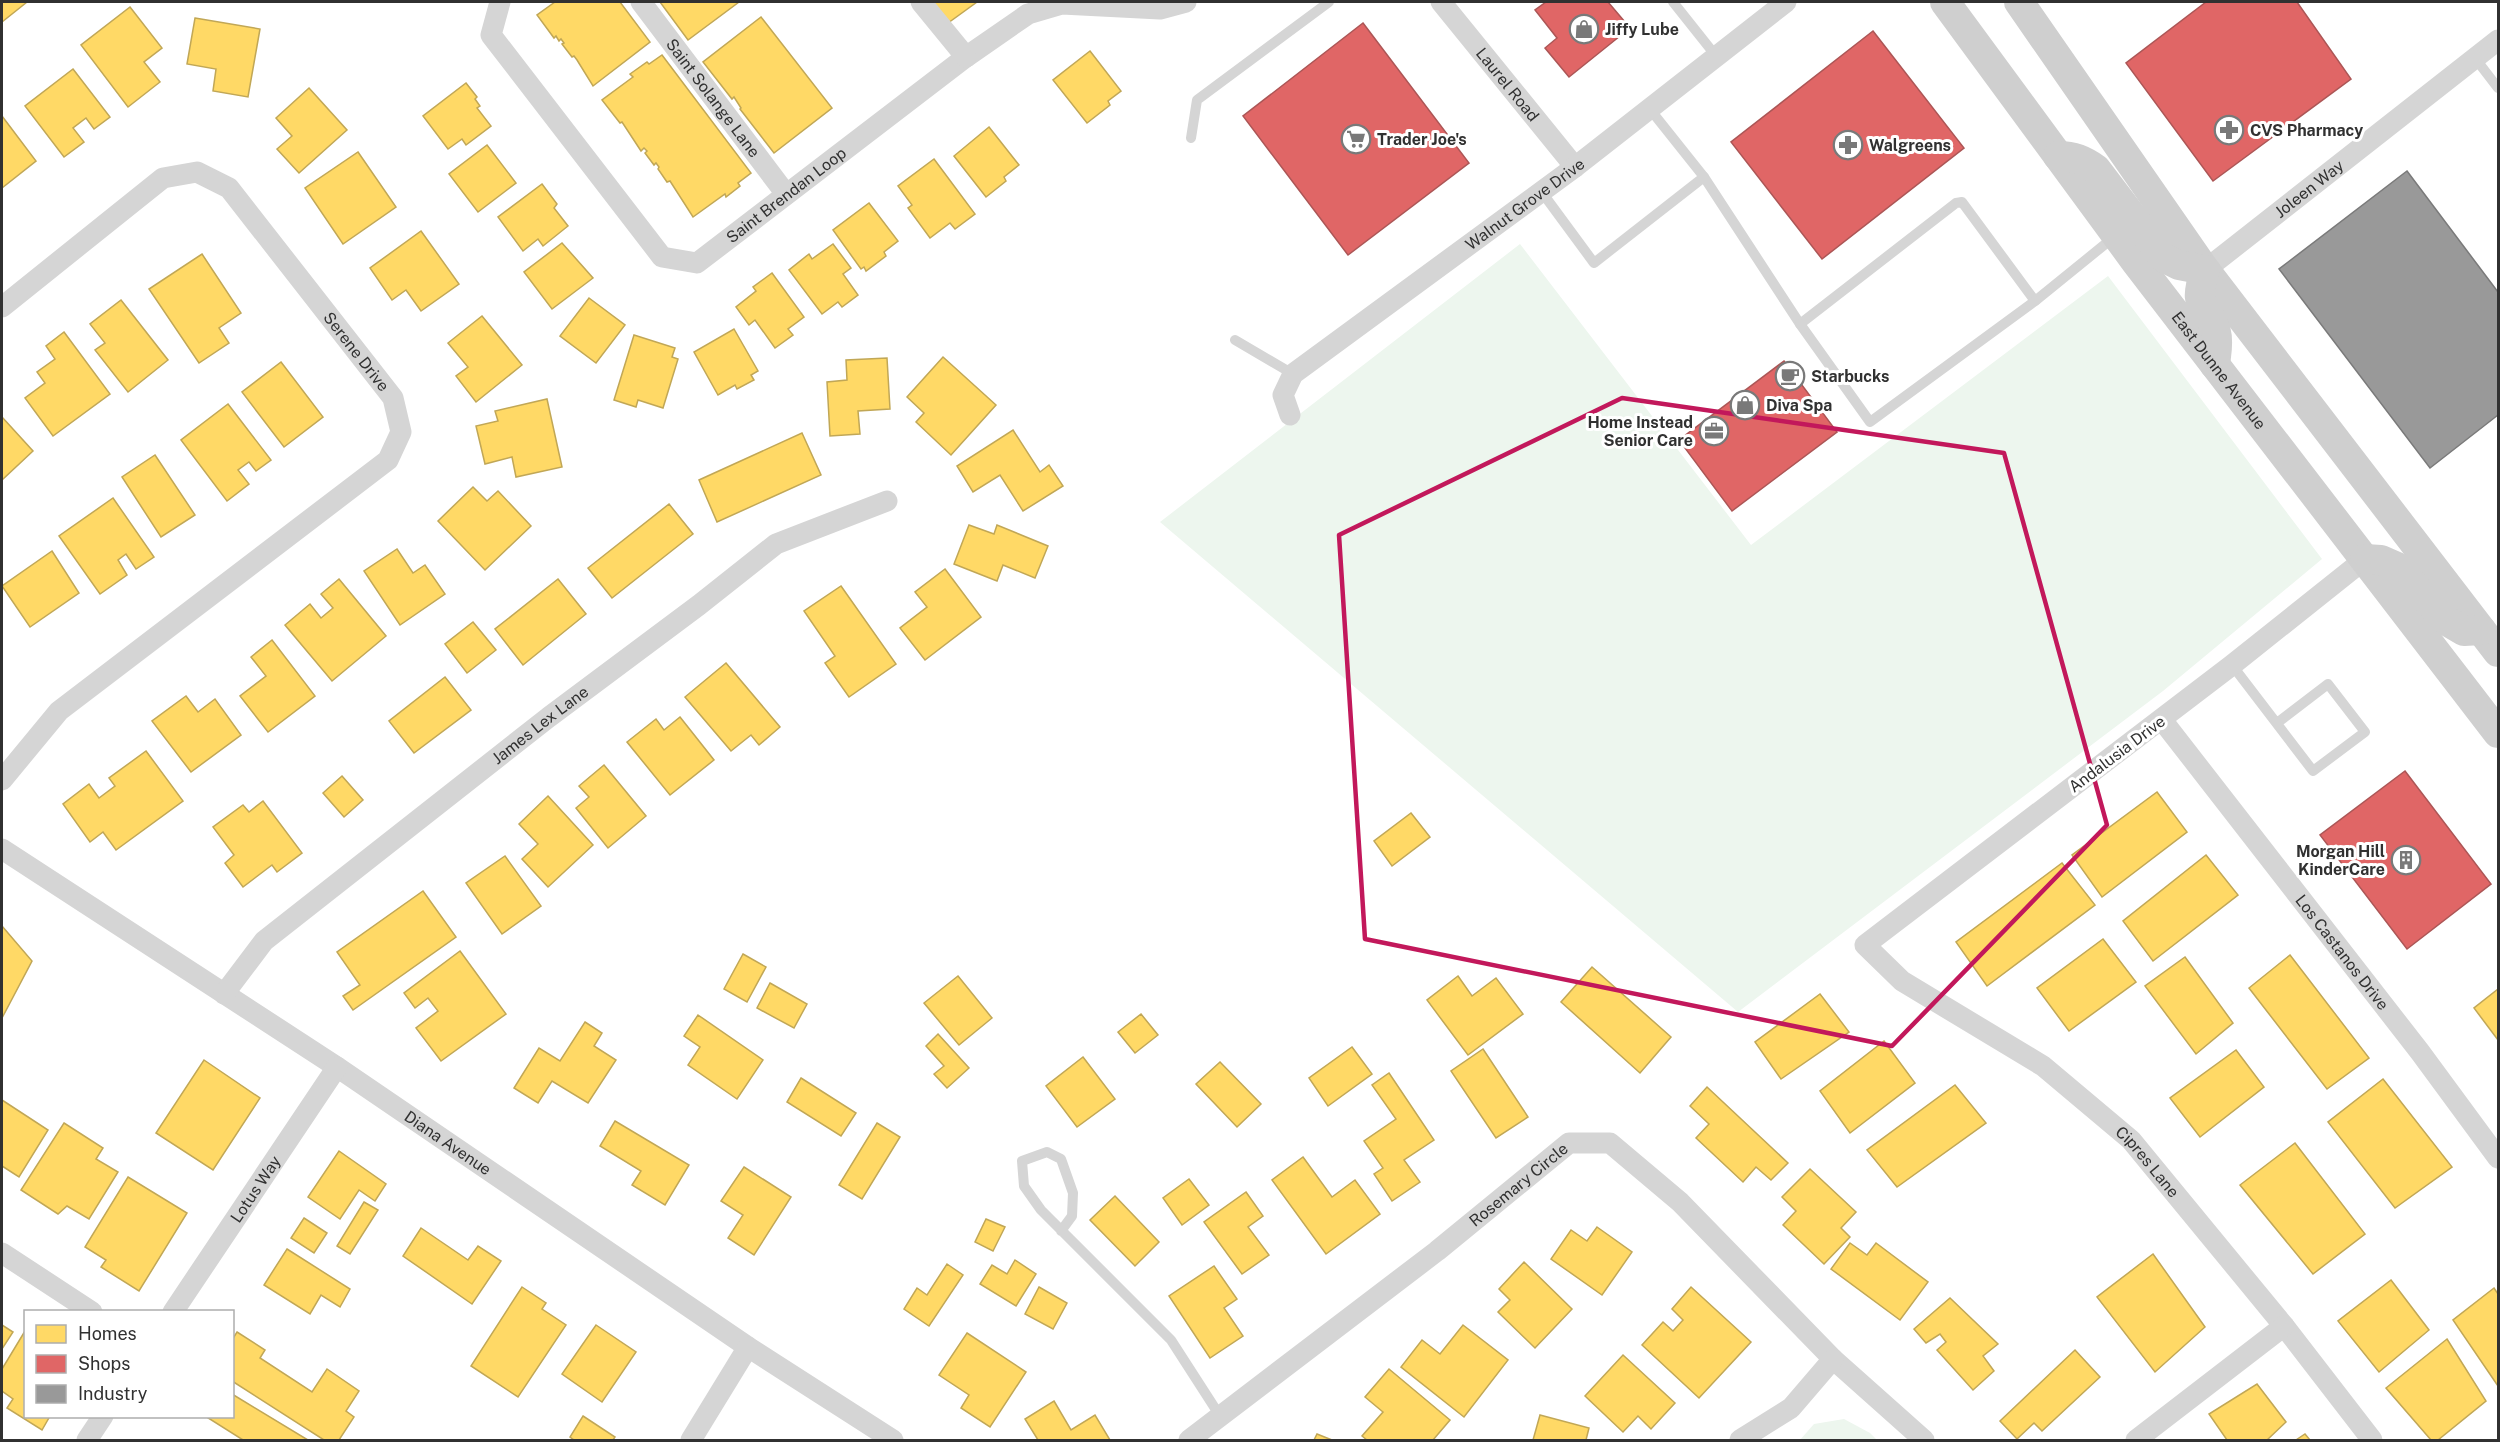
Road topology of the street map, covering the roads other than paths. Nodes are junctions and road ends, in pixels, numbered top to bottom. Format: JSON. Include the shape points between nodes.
{"nodes":[{"id":1,"x":500,"y":2,"type":"edge"},
{"id":2,"x":641,"y":2,"type":"edge"},
{"id":3,"x":921,"y":2,"type":"edge"},
{"id":4,"x":1186,"y":2,"type":"edge"},
{"id":5,"x":1329,"y":2,"type":"edge"},
{"id":6,"x":1441,"y":2,"type":"edge"},
{"id":7,"x":1673,"y":2,"type":"edge"},
{"id":8,"x":1786,"y":2,"type":"edge"},
{"id":9,"x":1945,"y":2,"type":"edge"},
{"id":10,"x":2019,"y":2,"type":"edge"},
{"id":11,"x":2499,"y":40,"type":"edge"},
{"id":12,"x":966,"y":57,"type":"junction"},
{"id":13,"x":1716,"y":57,"type":"junction"},
{"id":14,"x":2475,"y":58,"type":"junction"},
{"id":15,"x":2499,"y":88,"type":"edge"},
{"id":16,"x":1649,"y":108,"type":"junction"},
{"id":17,"x":1191,"y":138,"type":"dead end"},
{"id":18,"x":2058,"y":156,"type":"junction"},
{"id":19,"x":1575,"y":167,"type":"junction"},
{"id":20,"x":1704,"y":177,"type":"junction"},
{"id":21,"x":1541,"y":191,"type":"junction"},
{"id":22,"x":786,"y":194,"type":"junction"},
{"id":23,"x":2116,"y":235,"type":"junction"},
{"id":24,"x":2205,"y":270,"type":"junction"},
{"id":25,"x":2035,"y":301,"type":"junction"},
{"id":26,"x":2,"y":307,"type":"edge"},
{"id":27,"x":1800,"y":324,"type":"junction"},
{"id":28,"x":1235,"y":340,"type":"dead end"},
{"id":29,"x":2215,"y":365,"type":"junction"},
{"id":30,"x":1293,"y":374,"type":"junction"},
{"id":31,"x":1290,"y":415,"type":"dead end"},
{"id":32,"x":887,"y":501,"type":"dead end"},
{"id":33,"x":2365,"y":559,"type":"junction"},
{"id":34,"x":2490,"y":641,"type":"edge"},
{"id":35,"x":2232,"y":665,"type":"junction"},
{"id":36,"x":2162,"y":720,"type":"junction"},
{"id":37,"x":2277,"y":723,"type":"junction"},
{"id":38,"x":2499,"y":733,"type":"edge"},
{"id":39,"x":2,"y":780,"type":"edge"},
{"id":40,"x":2,"y":849,"type":"edge"},
{"id":41,"x":1866,"y":945,"type":"joint"},
{"id":42,"x":224,"y":994,"type":"junction"},
{"id":43,"x":338,"y":1067,"type":"junction"},
{"id":44,"x":2499,"y":1158,"type":"edge"},
{"id":45,"x":1061,"y":1231,"type":"junction"},
{"id":46,"x":2,"y":1253,"type":"edge"},
{"id":47,"x":90,"y":1310,"type":"edge"},
{"id":48,"x":174,"y":1310,"type":"edge"},
{"id":49,"x":2284,"y":1326,"type":"junction"},
{"id":50,"x":748,"y":1347,"type":"junction"},
{"id":51,"x":1833,"y":1359,"type":"junction"},
{"id":52,"x":1220,"y":1416,"type":"junction"},
{"id":53,"x":102,"y":1418,"type":"edge"},
{"id":54,"x":87,"y":1440,"type":"edge"},
{"id":55,"x":691,"y":1440,"type":"edge"},
{"id":56,"x":892,"y":1440,"type":"edge"},
{"id":57,"x":1189,"y":1440,"type":"edge"},
{"id":58,"x":1740,"y":1440,"type":"edge"},
{"id":59,"x":1924,"y":1440,"type":"edge"},
{"id":60,"x":2136,"y":1440,"type":"edge"},
{"id":61,"x":2372,"y":1440,"type":"edge"}],
"edges":[{"from":1,"to":22,"type":"street","name":"Saint Brendan Loop","via":[[491,35],[662,257],[697,263]]},
{"from":2,"to":22,"type":"street","name":"Saint Solange Lane"},
{"from":3,"to":12,"type":"street"},
{"from":4,"to":12,"type":"street","name":"Saint Brendan Loop","via":[[1160,9],[1062,4],[1028,14]]},
{"from":5,"to":17,"type":"lane","via":[[1197,100]]},
{"from":6,"to":19,"type":"street","name":"Laurel Road"},
{"from":7,"to":13,"type":"lane"},
{"from":8,"to":13,"type":"street","name":"Walnut Grove Drive"},
{"from":9,"to":18,"type":"main road","name":"East Dunne Avenue"},
{"from":10,"to":24,"type":"main road"},
{"from":11,"to":14,"type":"street","name":"Joleen Way"},
{"from":12,"to":22,"type":"street","name":"Saint Brendan Loop"},
{"from":13,"to":16,"type":"street","name":"Walnut Grove Drive"},
{"from":14,"to":15,"type":"lane"},
{"from":14,"to":24,"type":"street","name":"Joleen Way"},
{"from":16,"to":19,"type":"street","name":"Walnut Grove Drive"},
{"from":16,"to":20,"type":"lane"},
{"from":18,"to":23,"type":"main road","name":"East Dunne Avenue"},
{"from":18,"to":24,"type":"main road","via":[[2072,156],[2096,169],[2163,257]]},
{"from":19,"to":21,"type":"street","name":"Walnut Grove Drive"},
{"from":20,"to":21,"type":"lane","via":[[1594,263]]},
{"from":20,"to":27,"type":"lane"},
{"from":21,"to":30,"type":"street","name":"Walnut Grove Drive"},
{"from":23,"to":25,"type":"lane"},
{"from":23,"to":29,"type":"main road","name":"East Dunne Avenue"},
{"from":24,"to":29,"type":"main road","via":[[2199,298],[2216,333]]},
{"from":24,"to":34,"type":"main road"},
{"from":25,"to":27,"type":"lane","via":[[1870,422]]},
{"from":25,"to":27,"type":"lane","via":[[1962,202]]},
{"from":26,"to":39,"type":"street","name":"Serene Drive","via":[[163,178],[197,172],[229,188],[393,398],[402,432],[388,460],[58,711]]},
{"from":28,"to":30,"type":"lane"},
{"from":29,"to":33,"type":"main road","name":"East Dunne Avenue"},
{"from":30,"to":31,"type":"street","via":[[1283,395]]},
{"from":32,"to":42,"type":"street","name":"James Lex Lane","via":[[776,544],[264,941]]},
{"from":33,"to":34,"type":"main road","via":[[2397,567],[2447,621]]},
{"from":33,"to":35,"type":"street","name":"Andalusia Drive"},
{"from":33,"to":38,"type":"main road","name":"East Dunne Avenue"},
{"from":35,"to":36,"type":"street","name":"Andalusia Drive"},
{"from":35,"to":37,"type":"lane"},
{"from":36,"to":41,"type":"street","name":"Andalusia Drive"},
{"from":36,"to":44,"type":"street","name":"Los Castanos Drive"},
{"from":37,"to":37,"type":"lane","via":[[2313,771],[2365,732],[2328,684]]},
{"from":40,"to":42,"type":"street","name":"Diana Avenue"},
{"from":41,"to":49,"type":"street","name":"Cipres Lane","via":[[1902,981],[2043,1066],[2131,1140]]},
{"from":42,"to":43,"type":"street","name":"Diana Avenue"},
{"from":43,"to":48,"type":"street","name":"Lotus Way"},
{"from":43,"to":50,"type":"street","name":"Diana Avenue"},
{"from":45,"to":45,"type":"lane","via":[[1024,1186],[1022,1161],[1047,1152],[1061,1159],[1073,1193],[1072,1216]]},
{"from":45,"to":52,"type":"lane","via":[[1171,1340]]},
{"from":46,"to":47,"type":"street"},
{"from":49,"to":60,"type":"street"},
{"from":49,"to":61,"type":"street","name":"Cipres Lane"},
{"from":50,"to":55,"type":"street"},
{"from":50,"to":56,"type":"street","name":"Diana Avenue"},
{"from":51,"to":52,"type":"street","name":"Rosemary Circle","via":[[1680,1202],[1610,1143],[1569,1143],[1437,1251]]},
{"from":51,"to":58,"type":"street","via":[[1791,1408]]},
{"from":51,"to":59,"type":"street","name":"Rosemary Circle"},
{"from":52,"to":57,"type":"street","name":"Rosemary Circle"},
{"from":53,"to":54,"type":"street"}]}
